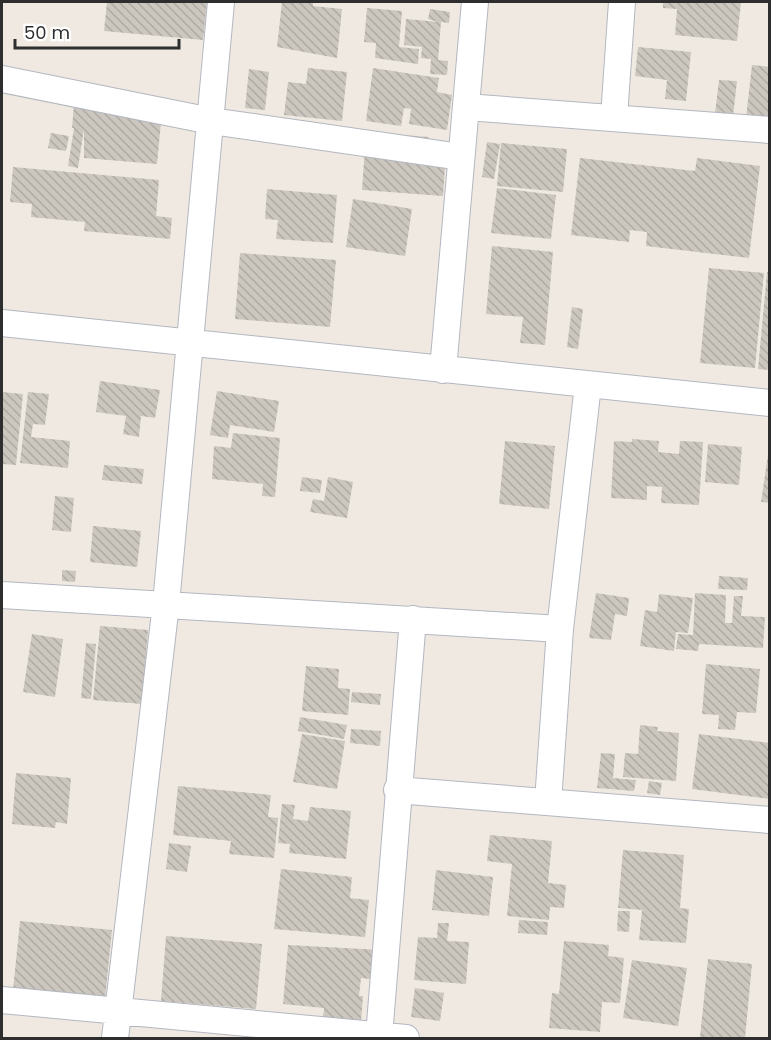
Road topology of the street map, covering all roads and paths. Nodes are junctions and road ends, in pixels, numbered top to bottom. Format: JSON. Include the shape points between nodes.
{"nodes":[{"id":1,"x":221,"y":2,"type":"edge"},
{"id":2,"x":475,"y":2,"type":"edge"},
{"id":3,"x":622,"y":2,"type":"edge"},
{"id":4,"x":2,"y":79,"type":"edge"},
{"id":5,"x":466,"y":107,"type":"junction"},
{"id":6,"x":614,"y":117,"type":"junction"},
{"id":7,"x":211,"y":120,"type":"junction"},
{"id":8,"x":770,"y":130,"type":"edge"},
{"id":9,"x":461,"y":158,"type":"junction"},
{"id":10,"x":2,"y":323,"type":"edge"},
{"id":11,"x":191,"y":344,"type":"junction"},
{"id":12,"x":443,"y":370,"type":"junction"},
{"id":13,"x":588,"y":385,"type":"junction"},
{"id":14,"x":770,"y":404,"type":"edge"},
{"id":15,"x":2,"y":595,"type":"edge"},
{"id":16,"x":166,"y":604,"type":"junction"},
{"id":17,"x":413,"y":619,"type":"junction"},
{"id":18,"x":560,"y":628,"type":"junction"},
{"id":19,"x":397,"y":790,"type":"junction"},
{"id":20,"x":548,"y":802,"type":"junction"},
{"id":21,"x":770,"y":820,"type":"edge"},
{"id":22,"x":2,"y":1000,"type":"edge"},
{"id":23,"x":117,"y":1010,"type":"junction"},
{"id":24,"x":379,"y":1036,"type":"junction"},
{"id":25,"x":115,"y":1038,"type":"edge"},
{"id":26,"x":406,"y":1038,"type":"edge"}],
"edges":[{"from":1,"to":7,"type":"street"},
{"from":2,"to":5,"type":"street"},
{"from":3,"to":6,"type":"street"},
{"from":4,"to":7,"type":"street"},
{"from":5,"to":6,"type":"street"},
{"from":5,"to":9,"type":"street"},
{"from":6,"to":8,"type":"street"},
{"from":7,"to":9,"type":"street"},
{"from":7,"to":11,"type":"street"},
{"from":9,"to":12,"type":"street"},
{"from":10,"to":11,"type":"street"},
{"from":11,"to":12,"type":"street"},
{"from":11,"to":16,"type":"street"},
{"from":12,"to":13,"type":"street"},
{"from":13,"to":14,"type":"street"},
{"from":13,"to":18,"type":"street"},
{"from":15,"to":16,"type":"street"},
{"from":16,"to":17,"type":"street"},
{"from":16,"to":23,"type":"street"},
{"from":17,"to":18,"type":"street"},
{"from":17,"to":19,"type":"street"},
{"from":18,"to":20,"type":"street"},
{"from":19,"to":20,"type":"street"},
{"from":19,"to":24,"type":"street"},
{"from":20,"to":21,"type":"street"},
{"from":22,"to":23,"type":"street"},
{"from":23,"to":24,"type":"street"},
{"from":23,"to":25,"type":"street"},
{"from":24,"to":26,"type":"street"}]}
